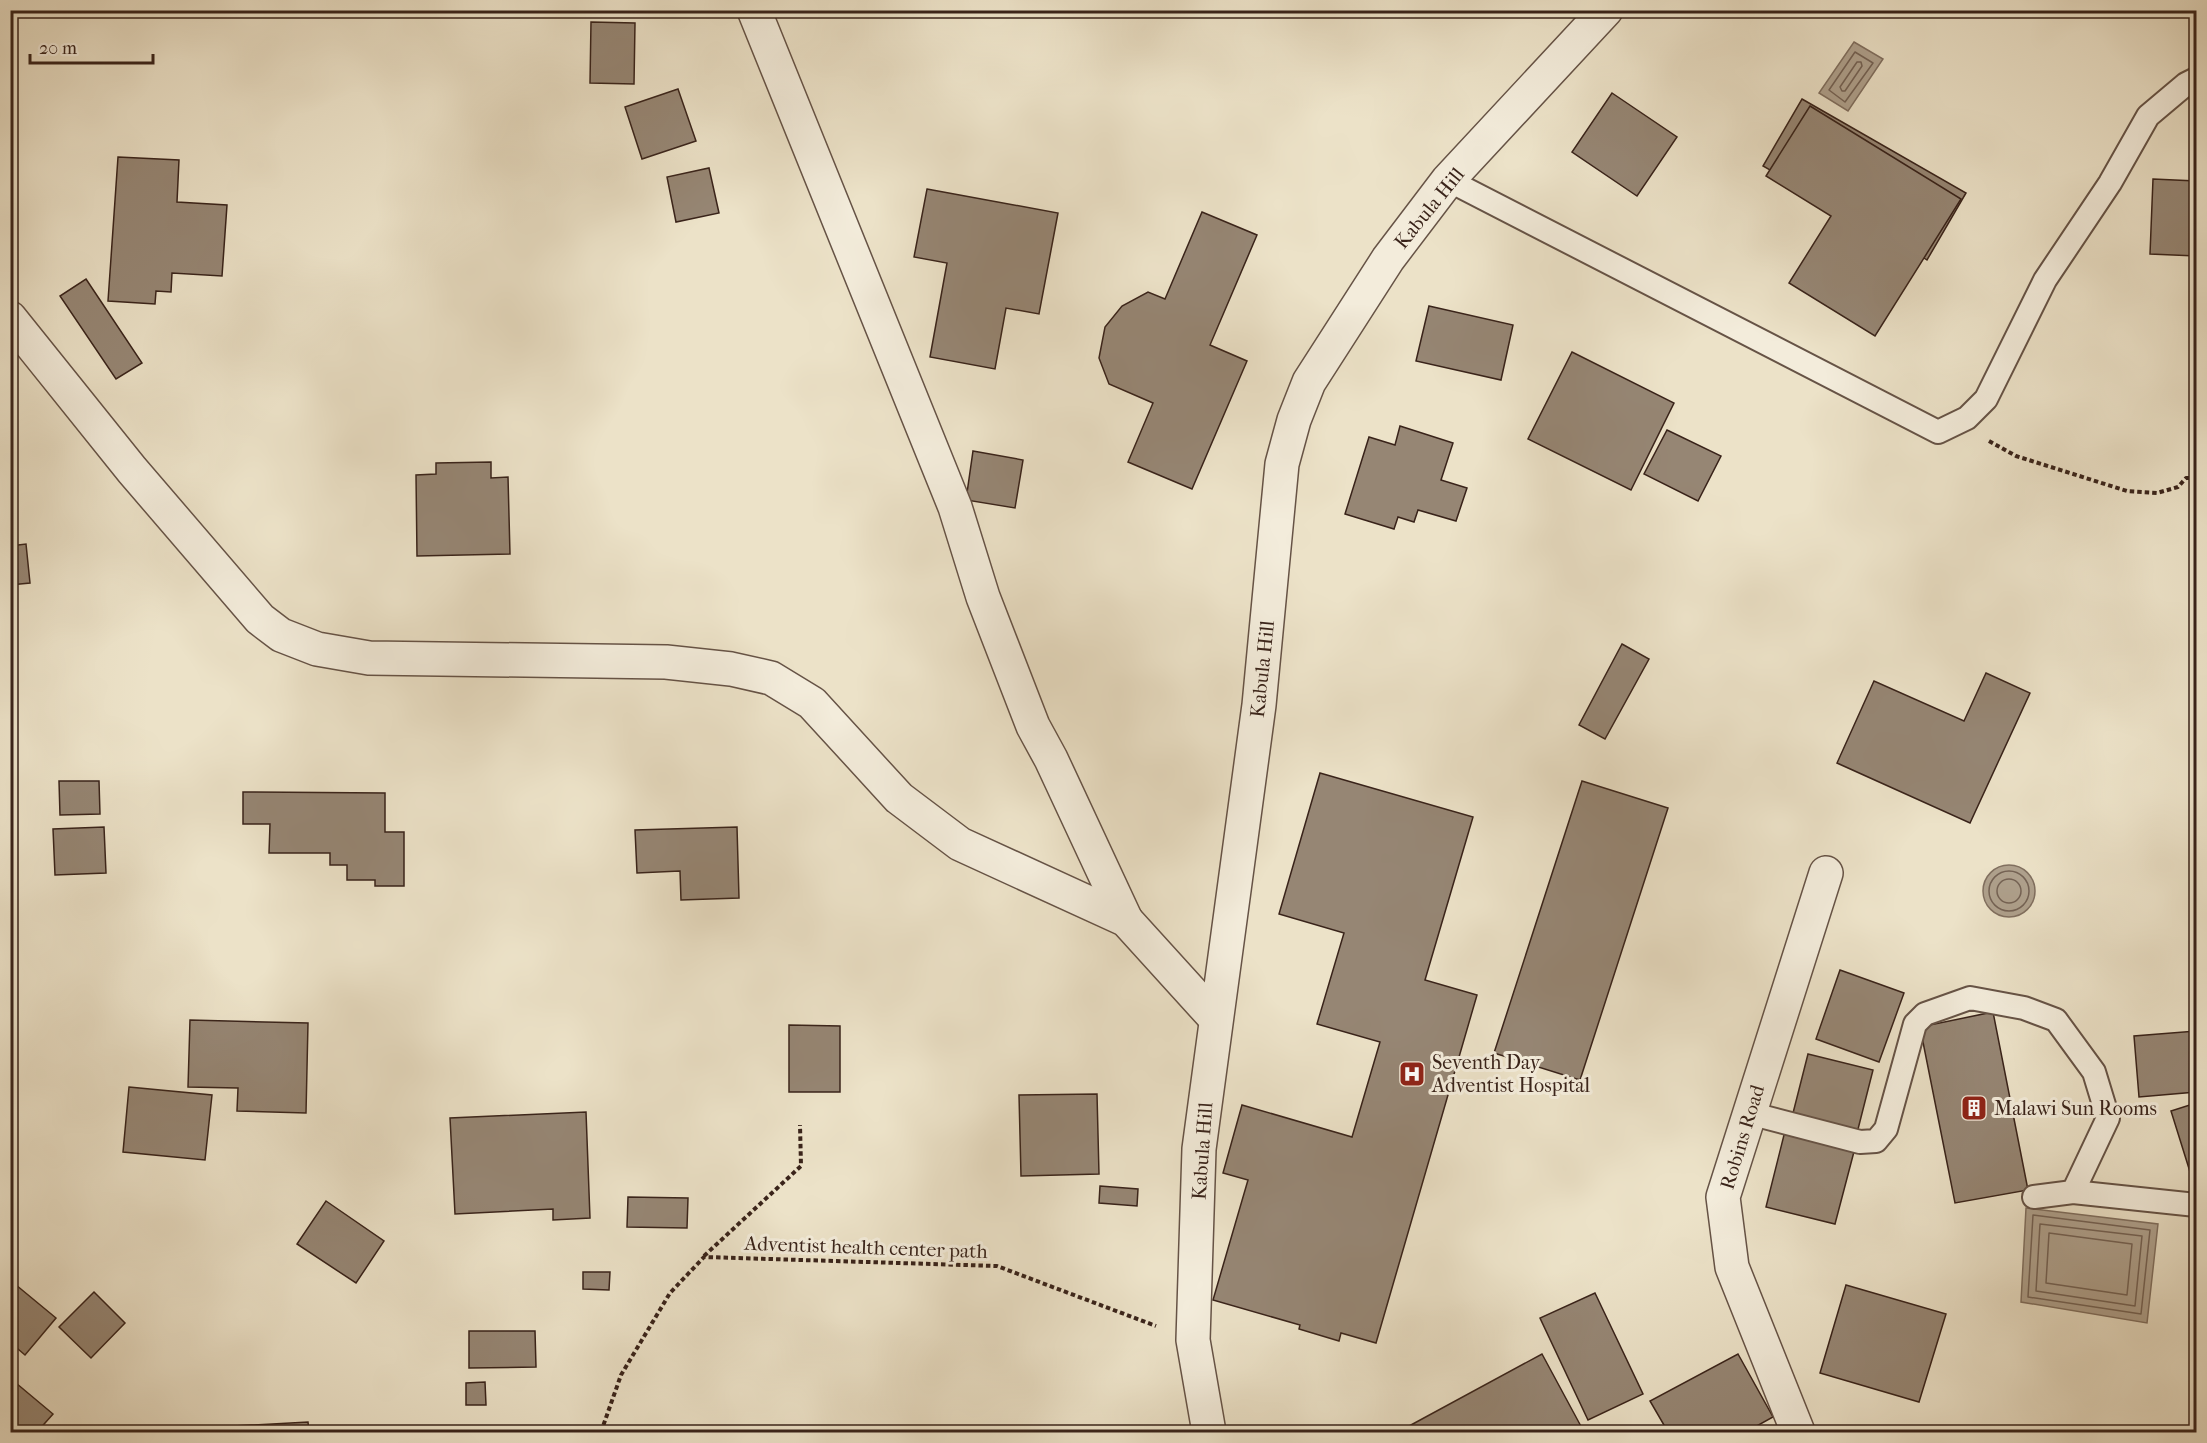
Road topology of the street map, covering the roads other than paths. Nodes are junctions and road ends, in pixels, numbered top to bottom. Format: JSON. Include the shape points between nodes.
{"nodes":[{"id":1,"x":754,"y":10,"type":"edge"},
{"id":2,"x":1606,"y":10,"type":"edge"},
{"id":3,"x":2196,"y":79,"type":"edge"},
{"id":4,"x":1448,"y":180,"type":"junction"},
{"id":5,"x":10,"y":318,"type":"edge"},
{"id":6,"x":1826,"y":873,"type":"dead end"},
{"id":7,"x":1126,"y":920,"type":"junction"},
{"id":8,"x":1215,"y":1018,"type":"junction"},
{"id":9,"x":1749,"y":1113,"type":"junction"},
{"id":10,"x":2073,"y":1192,"type":"junction"},
{"id":11,"x":2034,"y":1197,"type":"dead end"},
{"id":12,"x":2196,"y":1205,"type":"edge"},
{"id":13,"x":1209,"y":1432,"type":"edge"},
{"id":14,"x":1798,"y":1432,"type":"edge"}],
"edges":[{"from":1,"to":7,"type":"street","via":[[955,507],[983,597],[1033,726]]},
{"from":2,"to":4,"type":"street","name":"Kabula Hill"},
{"from":3,"to":4,"type":"lane","via":[[2148,116],[2110,183],[2045,280],[1986,399],[1966,418],[1938,432]]},
{"from":4,"to":8,"type":"street","name":"Kabula Hill","via":[[1388,259],[1309,382],[1294,420],[1282,464],[1259,705]]},
{"from":5,"to":7,"type":"street","via":[[154,496],[260,619],[281,635],[317,649],[369,658],[666,662],[771,678],[812,703],[899,798],[960,844]]},
{"from":6,"to":9,"type":"street","name":"Robins Road"},
{"from":7,"to":8,"type":"street"},
{"from":8,"to":13,"type":"street","name":"Kabula Hill","via":[[1199,1149],[1193,1340]]},
{"from":9,"to":10,"type":"lane","via":[[1860,1142],[1876,1141],[1886,1130],[1915,1024],[1924,1014],[1971,998],[2024,1008],[2056,1020],[2094,1072],[2108,1118]]},
{"from":9,"to":14,"type":"street","name":"Robins Road","via":[[1723,1197],[1732,1267]]},
{"from":10,"to":11,"type":"lane"},
{"from":10,"to":12,"type":"lane"}]}
